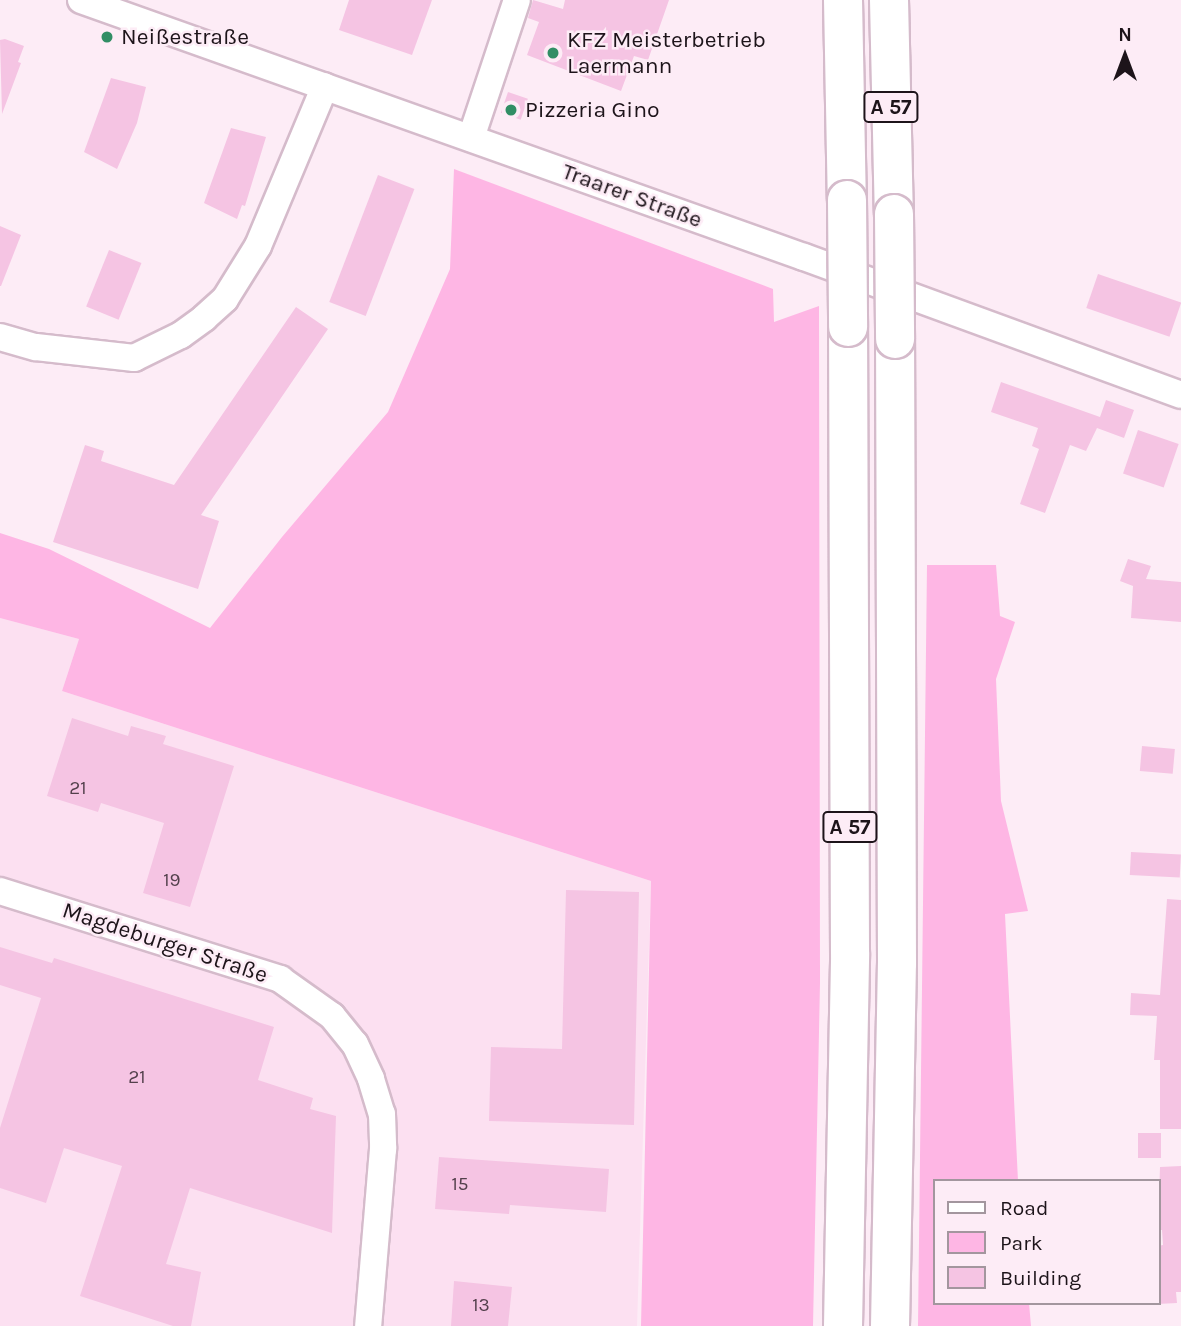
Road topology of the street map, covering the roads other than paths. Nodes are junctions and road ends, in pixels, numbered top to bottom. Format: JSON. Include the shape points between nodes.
{"nodes":[{"id":1,"x":81,"y":0,"type":"edge"},
{"id":2,"x":517,"y":0,"type":"edge"},
{"id":3,"x":843,"y":0,"type":"edge"},
{"id":4,"x":889,"y":0,"type":"edge"},
{"id":5,"x":325,"y":86,"type":"junction"},
{"id":6,"x":471,"y":138,"type":"junction"},
{"id":7,"x":0,"y":337,"type":"edge"},
{"id":8,"x":1181,"y":395,"type":"edge"},
{"id":9,"x":0,"y":891,"type":"edge"},
{"id":10,"x":368,"y":1326,"type":"edge"},
{"id":11,"x":843,"y":1326,"type":"edge"},
{"id":12,"x":890,"y":1326,"type":"edge"}],
"edges":[{"from":1,"to":5,"type":"street","name":"Traarer Straße"},
{"from":2,"to":6,"type":"street"},
{"from":3,"to":11,"type":"highway","number":"A 57","bridge":true,"via":[[850,939]]},
{"from":4,"to":12,"type":"highway","number":"A 57","bridge":true,"via":[[897,963]]},
{"from":5,"to":6,"type":"street","name":"Traarer Straße"},
{"from":5,"to":7,"type":"street","via":[[258,246],[225,299],[204,318],[134,358],[36,347]]},
{"from":6,"to":8,"type":"street","name":"Traarer Straße"},
{"from":9,"to":10,"type":"street","name":"Magdeburger Straße","via":[[279,979],[332,1016],[355,1044],[382,1114]]}]}
